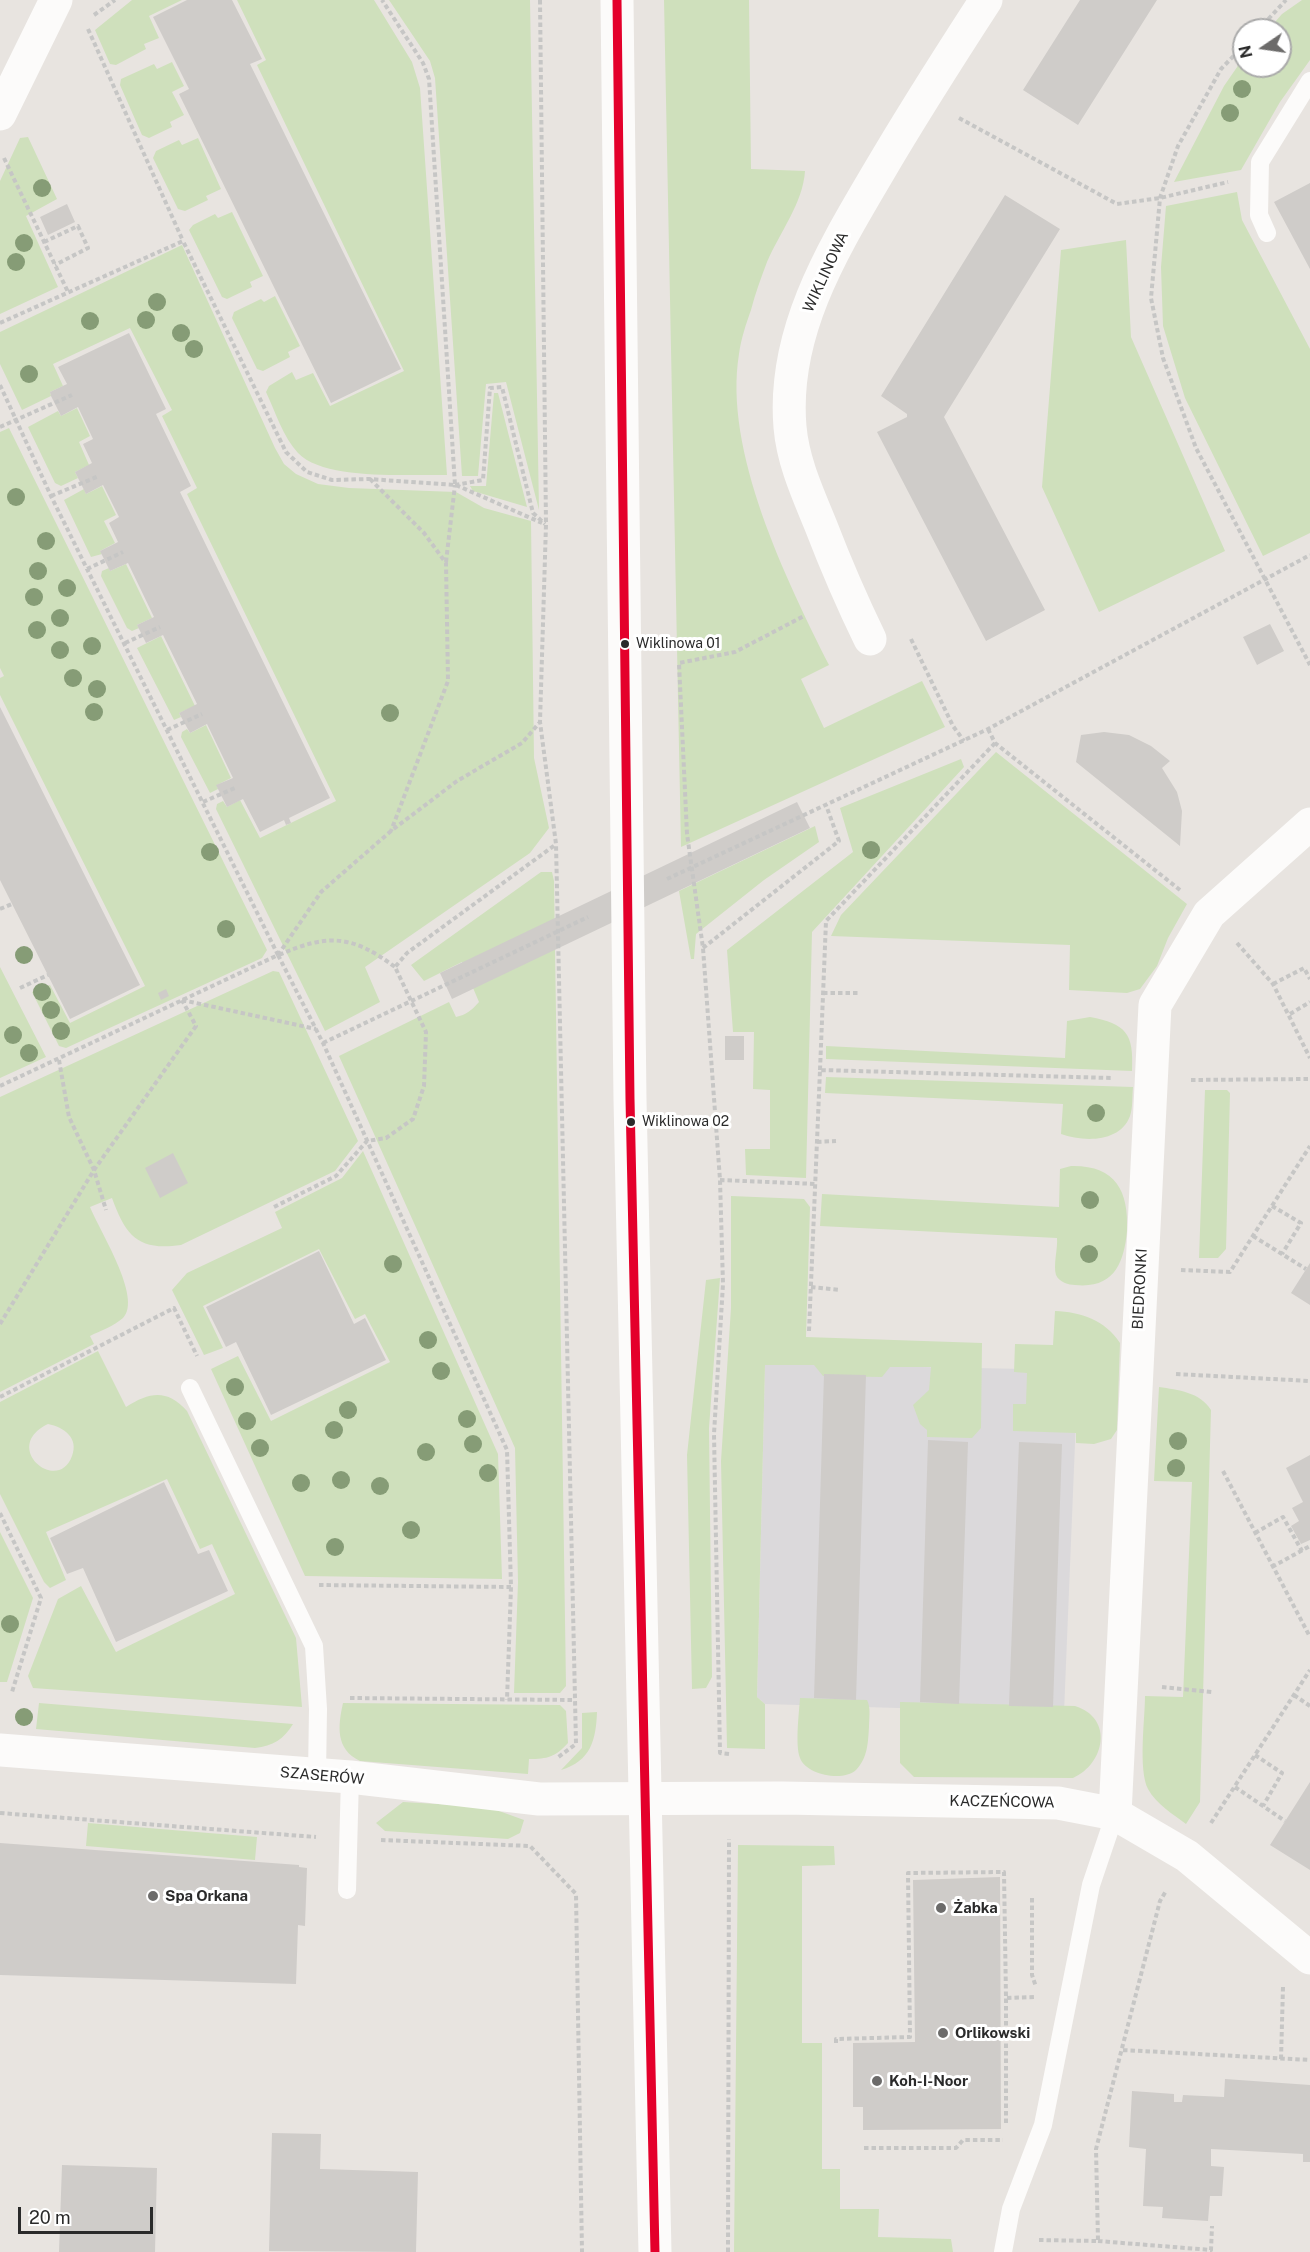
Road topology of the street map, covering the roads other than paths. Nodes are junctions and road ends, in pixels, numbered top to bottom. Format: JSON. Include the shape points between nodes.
{"nodes":[{"id":1,"x":56,"y":0,"type":"edge"},
{"id":2,"x":617,"y":0,"type":"edge"},
{"id":3,"x":986,"y":0,"type":"edge"},
{"id":4,"x":1310,"y":81,"type":"edge"},
{"id":5,"x":0,"y":114,"type":"edge"},
{"id":6,"x":1267,"y":233,"type":"dead end"},
{"id":7,"x":870,"y":639,"type":"dead end"},
{"id":8,"x":1310,"y":824,"type":"edge"},
{"id":9,"x":190,"y":1388,"type":"dead end"},
{"id":10,"x":0,"y":1750,"type":"edge"},
{"id":11,"x":317,"y":1775,"type":"junction"},
{"id":12,"x":350,"y":1777,"type":"junction"},
{"id":13,"x":644,"y":1799,"type":"junction"},
{"id":14,"x":1115,"y":1814,"type":"junction"},
{"id":15,"x":347,"y":1890,"type":"dead end"},
{"id":16,"x":1310,"y":1958,"type":"edge"},
{"id":17,"x":655,"y":2252,"type":"edge"},
{"id":18,"x":1003,"y":2252,"type":"edge"}],
"edges":[{"from":1,"to":5,"type":"street"},
{"from":2,"to":13,"type":"street","via":[[630,1111]]},
{"from":3,"to":7,"type":"street","name":"WIKLINOWA","via":[[830,255],[796,345],[790,426],[796,459],[848,594]]},
{"from":4,"to":6,"type":"lane","via":[[1260,162],[1259,215]]},
{"from":8,"to":14,"type":"street","name":"BIEDRONKI","via":[[1209,914],[1155,1005]]},
{"from":9,"to":11,"type":"lane","via":[[314,1646]]},
{"from":10,"to":11,"type":"street","name":"SZASERÓW"},
{"from":11,"to":12,"type":"street","name":"SZASERÓW"},
{"from":12,"to":13,"type":"street","name":"SZASERÓW","via":[[539,1799]]},
{"from":12,"to":15,"type":"lane"},
{"from":13,"to":14,"type":"street","name":"KACZEŃCOWA","via":[[1058,1803]]},
{"from":13,"to":17,"type":"street"},
{"from":14,"to":16,"type":"street","name":"KACZEŃCOWA","via":[[1187,1856]]},
{"from":14,"to":18,"type":"lane","via":[[1091,1885],[1043,2125],[1011,2209]]}]}
